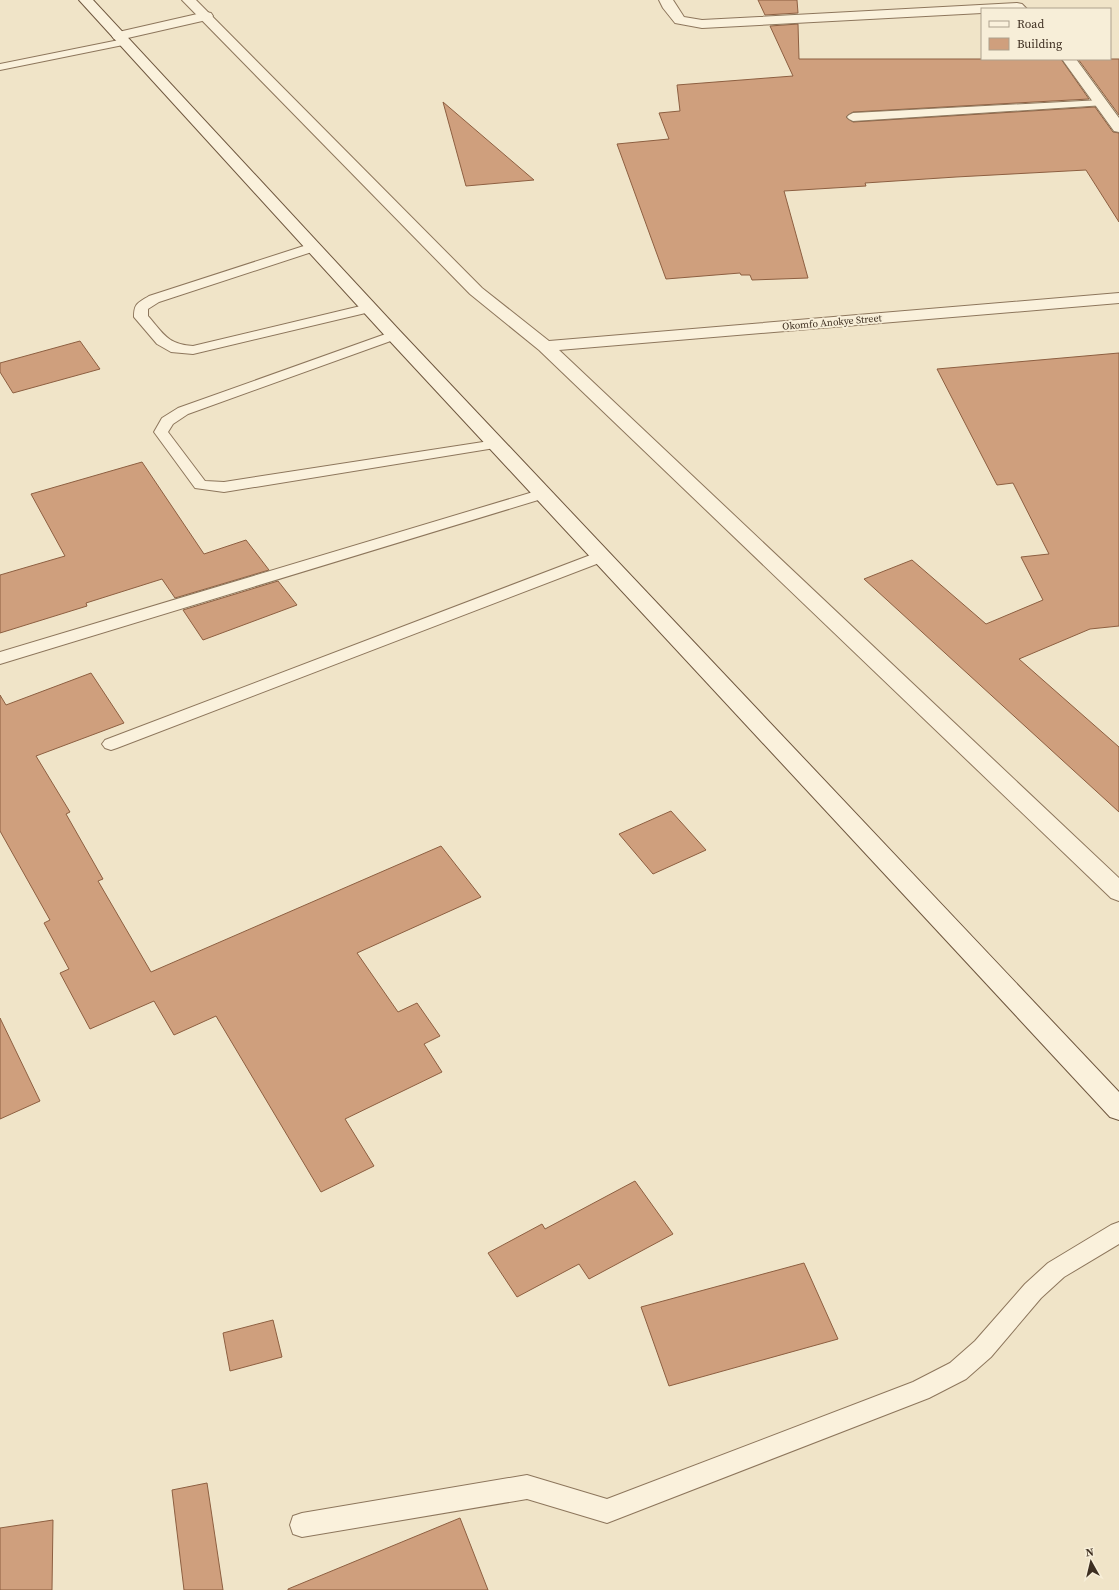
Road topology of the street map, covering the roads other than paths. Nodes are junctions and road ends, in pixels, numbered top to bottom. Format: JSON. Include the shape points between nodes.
{"nodes":[{"id":1,"x":86,"y":0,"type":"edge"},
{"id":2,"x":189,"y":0,"type":"edge"},
{"id":3,"x":666,"y":0,"type":"edge"},
{"id":4,"x":1016,"y":5,"type":"edge"},
{"id":5,"x":990,"y":8,"type":"edge"},
{"id":6,"x":981,"y":9,"type":"edge"},
{"id":7,"x":206,"y":16,"type":"junction"},
{"id":8,"x":122,"y":39,"type":"junction"},
{"id":9,"x":1070,"y":60,"type":"edge"},
{"id":10,"x":0,"y":67,"type":"edge"},
{"id":11,"x":1108,"y":107,"type":"edge"},
{"id":12,"x":853,"y":117,"type":"dead end"},
{"id":13,"x":1119,"y":128,"type":"edge"},
{"id":14,"x":313,"y":247,"type":"junction"},
{"id":15,"x":1119,"y":298,"type":"edge"},
{"id":16,"x":369,"y":308,"type":"junction"},
{"id":17,"x":394,"y":335,"type":"junction"},
{"id":18,"x":545,"y":346,"type":"junction"},
{"id":19,"x":496,"y":444,"type":"junction"},
{"id":20,"x":543,"y":494,"type":"junction"},
{"id":21,"x":601,"y":556,"type":"junction"},
{"id":22,"x":0,"y":658,"type":"edge"},
{"id":23,"x":111,"y":744,"type":"dead end"},
{"id":24,"x":1119,"y":892,"type":"edge"},
{"id":25,"x":1119,"y":1109,"type":"edge"},
{"id":26,"x":1119,"y":1232,"type":"edge"},
{"id":27,"x":302,"y":1525,"type":"dead end"}],
"edges":[{"from":1,"to":8,"type":"street"},
{"from":2,"to":7,"type":"street"},
{"from":3,"to":6,"type":"street","via":[[680,20],[702,24]]},
{"from":4,"to":5,"type":"street"},
{"from":7,"to":8,"type":"street"},
{"from":7,"to":18,"type":"street","via":[[476,291]]},
{"from":8,"to":10,"type":"lane"},
{"from":8,"to":14,"type":"street"},
{"from":9,"to":11,"type":"street"},
{"from":11,"to":12,"type":"lane"},
{"from":11,"to":13,"type":"street"},
{"from":14,"to":16,"type":"street"},
{"from":14,"to":16,"type":"lane","via":[[154,299],[141,307],[140,317],[162,341],[176,349],[193,350]]},
{"from":15,"to":18,"type":"street","name":"Okomfo Anokye Street"},
{"from":16,"to":17,"type":"street"},
{"from":17,"to":19,"type":"street"},
{"from":17,"to":19,"type":"lane","via":[[183,411],[166,421],[161,432],[200,485],[224,486],[258,483]]},
{"from":18,"to":24,"type":"street"},
{"from":19,"to":20,"type":"street"},
{"from":20,"to":21,"type":"street"},
{"from":20,"to":22,"type":"lane"},
{"from":21,"to":23,"type":"lane"},
{"from":21,"to":25,"type":"street"},
{"from":26,"to":27,"type":"lane","via":[[1056,1270],[1033,1291],[983,1349],[958,1371],[921,1390],[607,1511],[527,1487]]}]}
